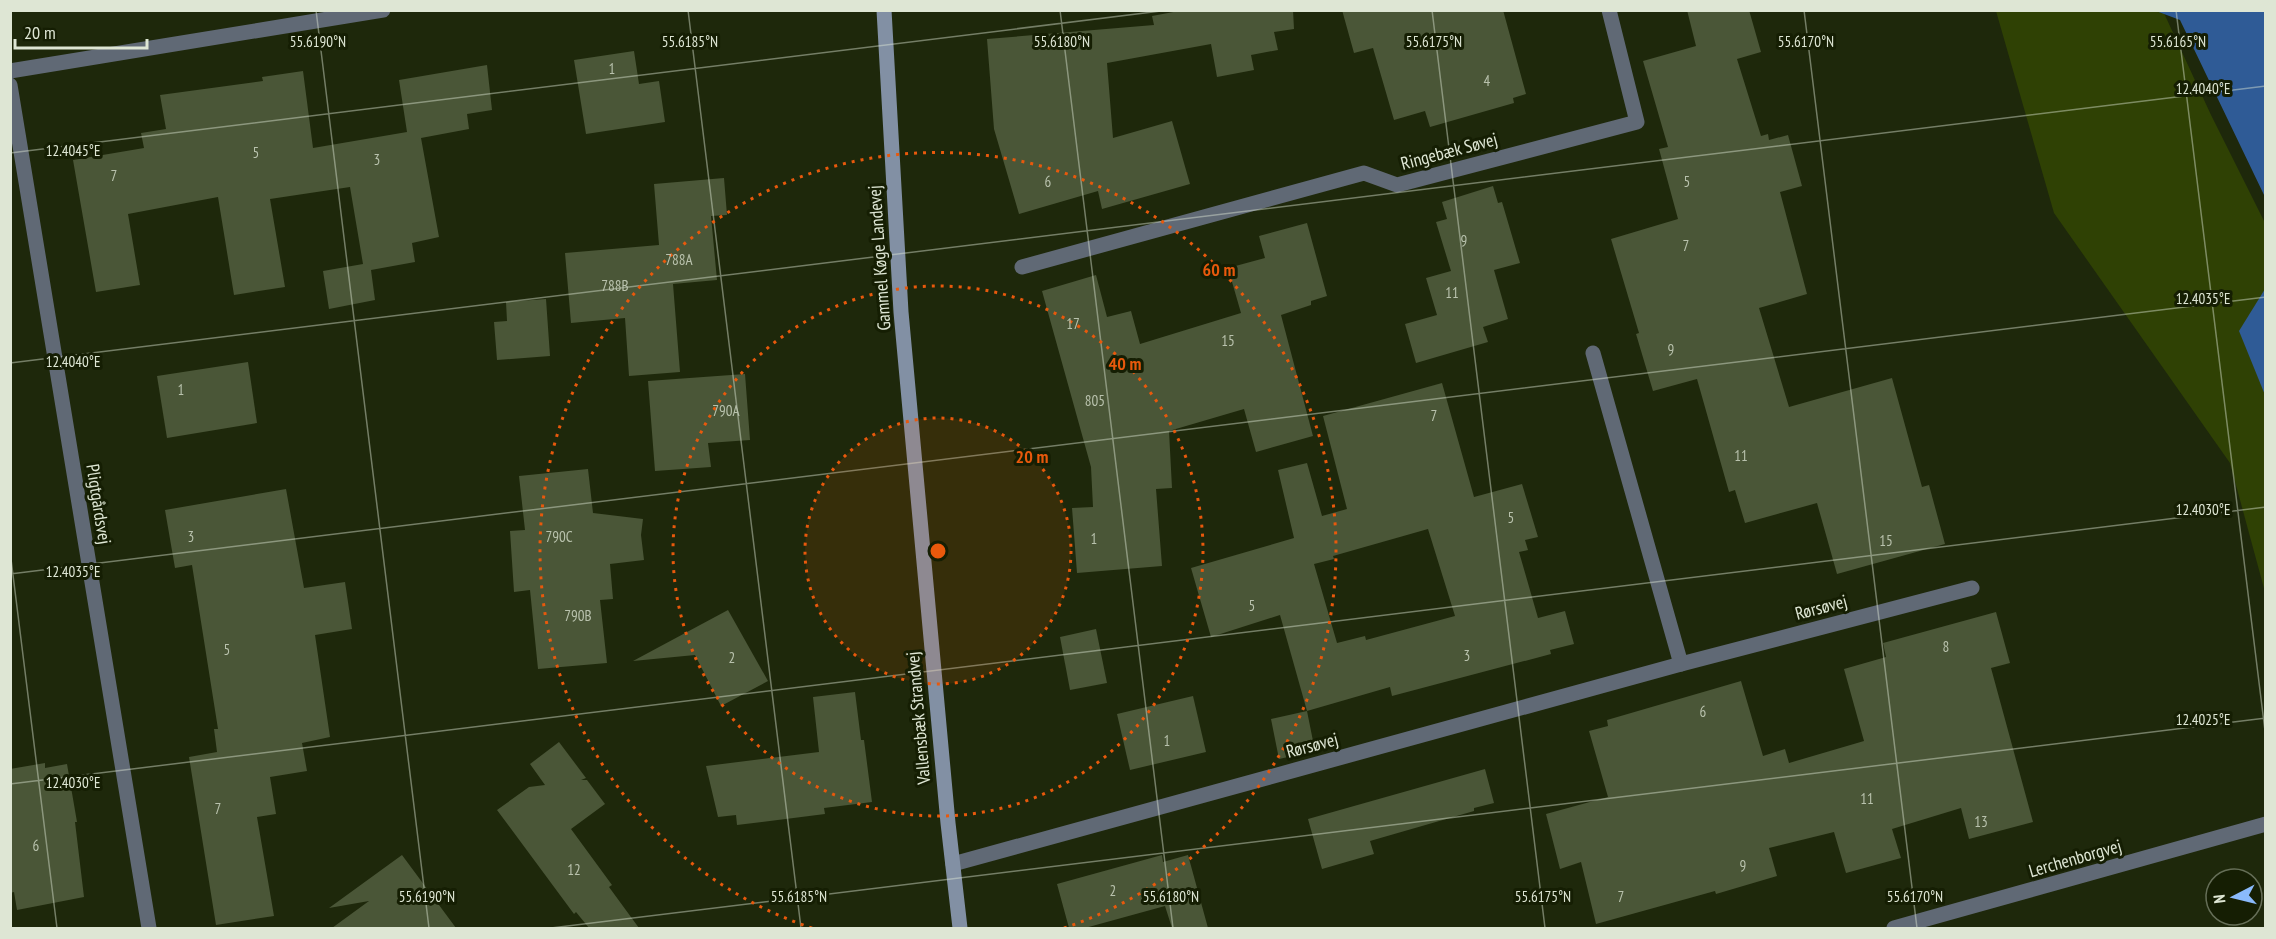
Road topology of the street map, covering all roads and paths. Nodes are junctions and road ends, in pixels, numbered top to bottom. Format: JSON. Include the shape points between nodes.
{"nodes":[{"id":1,"x":383,"y":10,"type":"edge"},
{"id":2,"x":884,"y":10,"type":"edge"},
{"id":3,"x":1609,"y":10,"type":"edge"},
{"id":4,"x":10,"y":71,"type":"edge"},
{"id":5,"x":10,"y":85,"type":"edge"},
{"id":6,"x":1022,"y":267,"type":"dead end"},
{"id":7,"x":1593,"y":353,"type":"dead end"},
{"id":8,"x":918,"y":504,"type":"joint"},
{"id":9,"x":1972,"y":588,"type":"dead end"},
{"id":10,"x":1681,"y":664,"type":"junction"},
{"id":11,"x":2265,"y":824,"type":"edge"},
{"id":12,"x":953,"y":864,"type":"junction"},
{"id":13,"x":149,"y":928,"type":"edge"},
{"id":14,"x":960,"y":928,"type":"edge"},
{"id":15,"x":1894,"y":928,"type":"edge"}],
"edges":[{"from":1,"to":4,"type":"street"},
{"from":2,"to":8,"type":"main road","name":"Gammel Køge Landevej"},
{"from":3,"to":6,"type":"street","name":"Ringebæk Søvej","via":[[1637,122],[1397,185],[1364,174]]},
{"from":5,"to":13,"type":"street","name":"Pligtgårdsvej"},
{"from":7,"to":10,"type":"street"},
{"from":8,"to":12,"type":"main road","name":"Vallensbæk Strandvej"},
{"from":9,"to":10,"type":"street","name":"Rørsøvej"},
{"from":10,"to":12,"type":"street","name":"Rørsøvej"},
{"from":11,"to":15,"type":"street","name":"Lerchenborgvej"},
{"from":12,"to":14,"type":"main road","name":"Vallensbæk Strandvej"}]}
